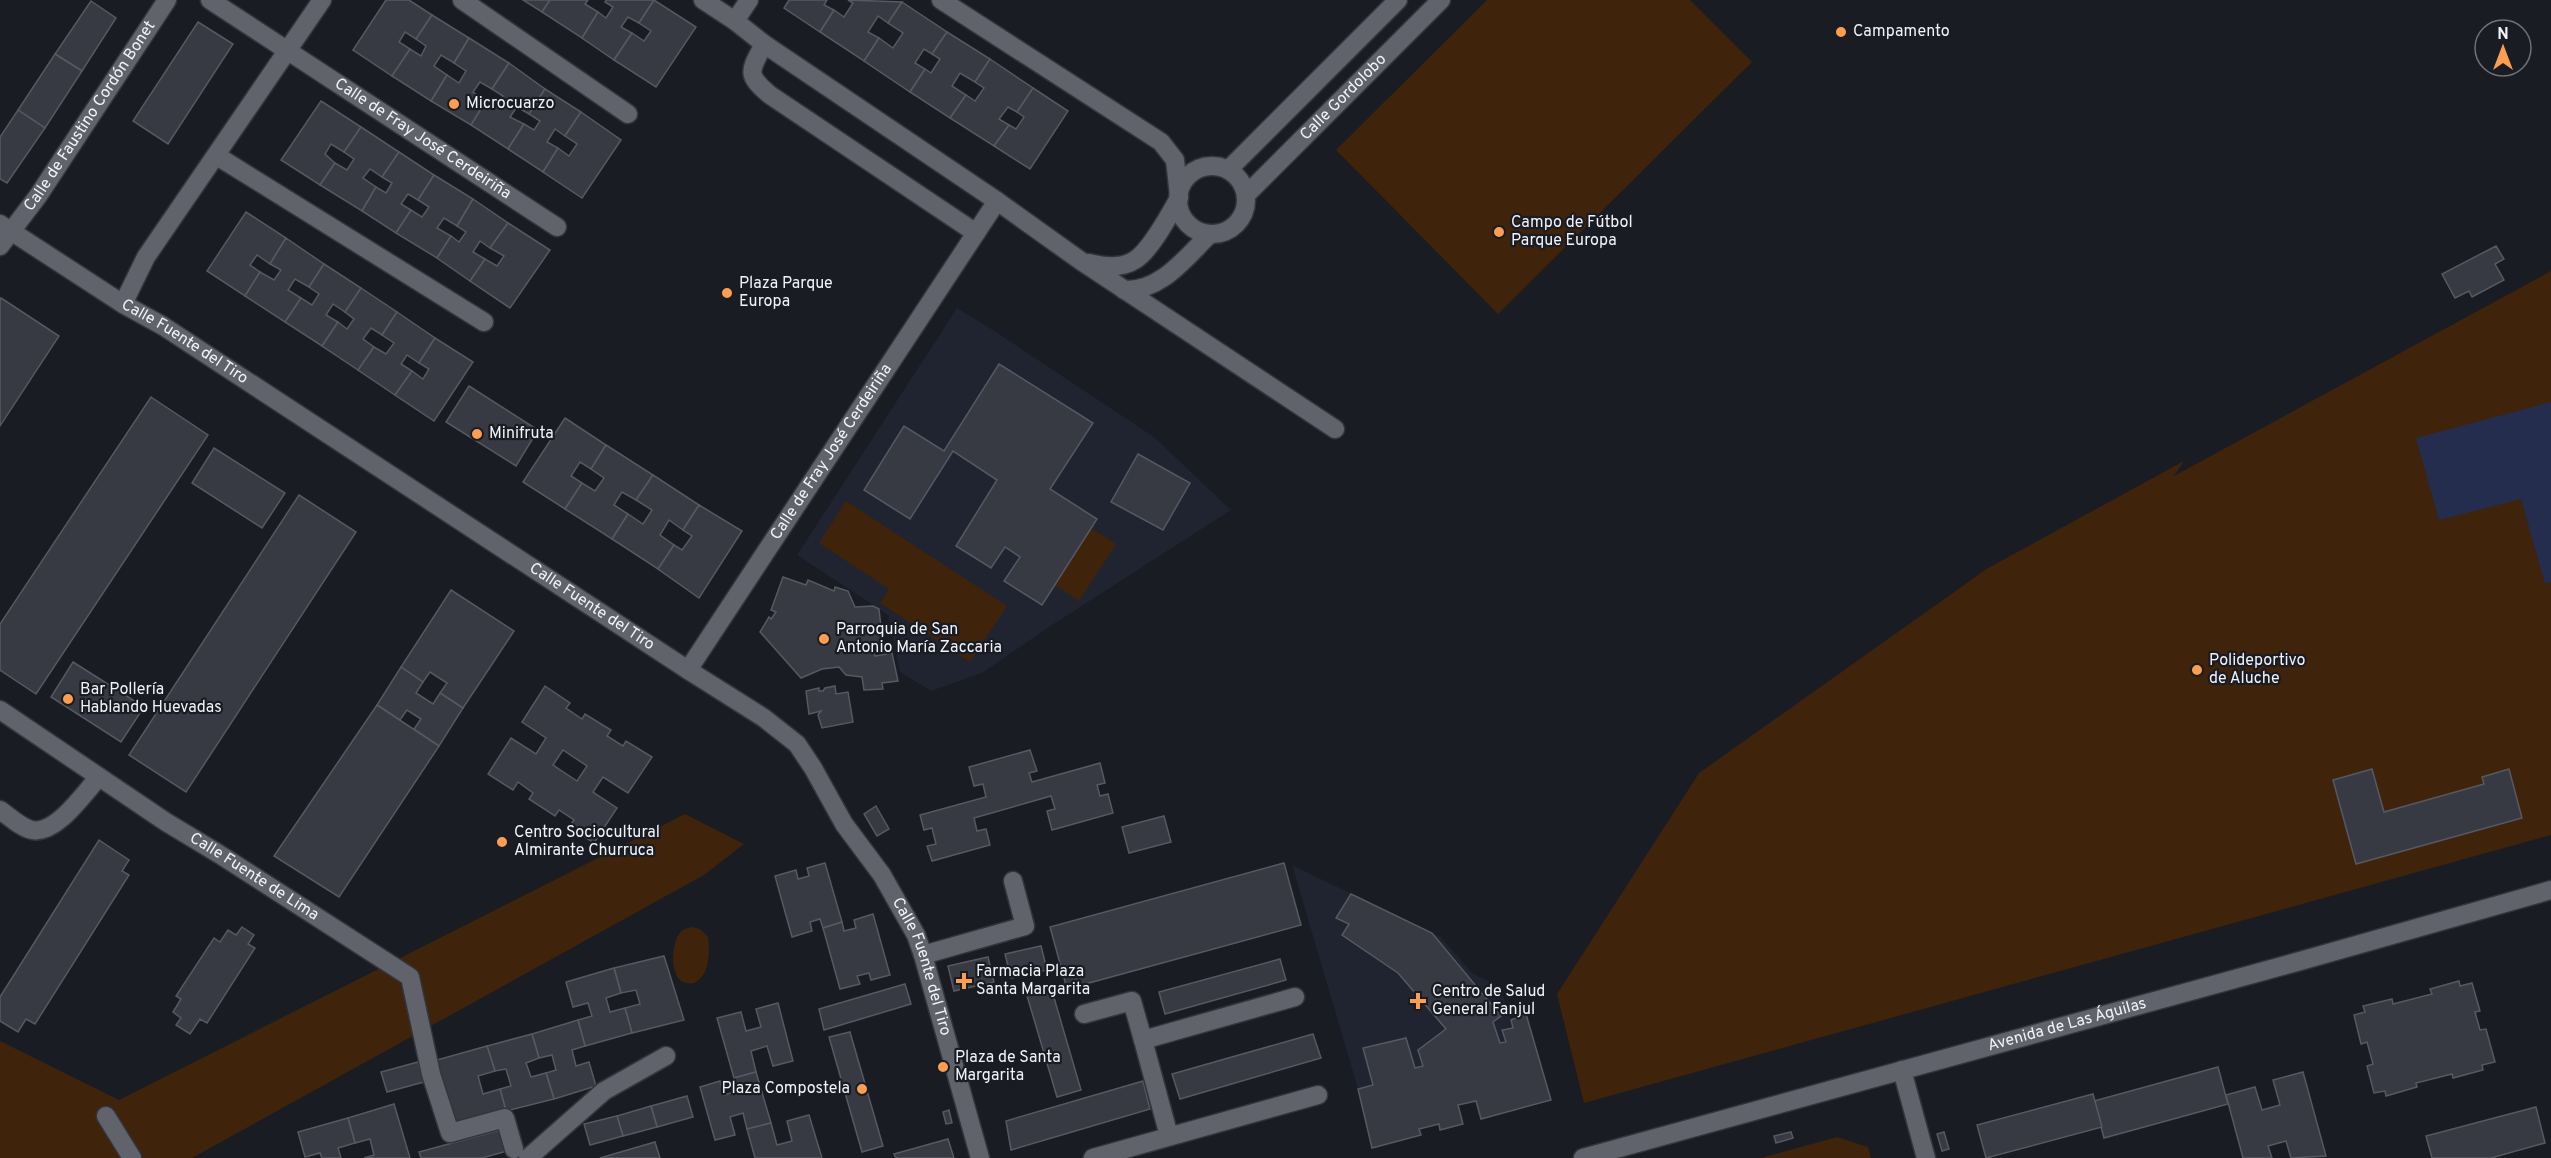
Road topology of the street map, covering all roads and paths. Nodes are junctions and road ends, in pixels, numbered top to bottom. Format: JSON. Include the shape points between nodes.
{"nodes":[{"id":1,"x":167,"y":0,"type":"edge"},
{"id":2,"x":210,"y":0,"type":"edge"},
{"id":3,"x":322,"y":0,"type":"edge"},
{"id":4,"x":462,"y":0,"type":"edge"},
{"id":5,"x":703,"y":0,"type":"edge"},
{"id":6,"x":749,"y":0,"type":"edge"},
{"id":7,"x":941,"y":0,"type":"edge"},
{"id":8,"x":1398,"y":0,"type":"edge"},
{"id":9,"x":1442,"y":0,"type":"edge"},
{"id":10,"x":735,"y":21,"type":"junction"},
{"id":11,"x":764,"y":44,"type":"junction"},
{"id":12,"x":286,"y":50,"type":"junction"},
{"id":13,"x":628,"y":114,"type":"dead end"},
{"id":14,"x":217,"y":156,"type":"junction"},
{"id":15,"x":1228,"y":170,"type":"junction"},
{"id":16,"x":1246,"y":195,"type":"junction"},
{"id":17,"x":1179,"y":197,"type":"junction"},
{"id":18,"x":997,"y":201,"type":"junction"},
{"id":19,"x":5,"y":227,"type":"edge"},
{"id":20,"x":557,"y":227,"type":"dead end"},
{"id":21,"x":976,"y":233,"type":"junction"},
{"id":22,"x":1210,"y":234,"type":"junction"},
{"id":23,"x":0,"y":246,"type":"edge"},
{"id":24,"x":1081,"y":261,"type":"junction"},
{"id":25,"x":1124,"y":290,"type":"junction"},
{"id":26,"x":123,"y":304,"type":"junction"},
{"id":27,"x":484,"y":322,"type":"dead end"},
{"id":28,"x":1335,"y":429,"type":"dead end"},
{"id":29,"x":688,"y":670,"type":"junction"},
{"id":30,"x":0,"y":710,"type":"edge"},
{"id":31,"x":99,"y":777,"type":"junction"},
{"id":32,"x":0,"y":810,"type":"edge"},
{"id":33,"x":1013,"y":881,"type":"dead end"},
{"id":34,"x":2551,"y":890,"type":"edge"},
{"id":35,"x":923,"y":955,"type":"junction"},
{"id":36,"x":1295,"y":997,"type":"dead end"},
{"id":37,"x":1084,"y":1014,"type":"dead end"},
{"id":38,"x":1143,"y":1040,"type":"junction"},
{"id":39,"x":666,"y":1056,"type":"dead end"},
{"id":40,"x":1902,"y":1070,"type":"junction"},
{"id":41,"x":1318,"y":1095,"type":"dead end"},
{"id":42,"x":106,"y":1116,"type":"dead end"},
{"id":43,"x":1169,"y":1136,"type":"junction"},
{"id":44,"x":521,"y":1154,"type":"edge"},
{"id":45,"x":132,"y":1158,"type":"edge"},
{"id":46,"x":980,"y":1158,"type":"edge"},
{"id":47,"x":1094,"y":1158,"type":"edge"},
{"id":48,"x":1583,"y":1158,"type":"edge"},
{"id":49,"x":1926,"y":1158,"type":"edge"}],
"edges":[{"from":1,"to":19,"type":"street","name":"Calle de Faustino Cordón Bonet","via":[[38,196]]},
{"from":2,"to":12,"type":"street","name":"Calle de Fray José Cerdeiriña"},
{"from":3,"to":12,"type":"street"},
{"from":4,"to":13,"type":"street"},
{"from":5,"to":10,"type":"street"},
{"from":6,"to":10,"type":"street"},
{"from":7,"to":17,"type":"street","via":[[1161,142],[1175,160]]},
{"from":8,"to":15,"type":"street","name":"Calle Gordolobo"},
{"from":9,"to":16,"type":"street","name":"Calle Gordolobo"},
{"from":10,"to":11,"type":"street"},
{"from":11,"to":18,"type":"street"},
{"from":11,"to":21,"type":"street","via":[[753,65],[754,82]]},
{"from":12,"to":14,"type":"street"},
{"from":12,"to":20,"type":"street","name":"Calle de Fray José Cerdeiriña"},
{"from":14,"to":26,"type":"street","via":[[146,257]]},
{"from":14,"to":27,"type":"street"},
{"from":15,"to":16,"type":"street","via":[[1237,176]]},
{"from":15,"to":17,"type":"street","via":[[1197,170],[1182,185]]},
{"from":16,"to":22,"type":"street","via":[[1244,214],[1238,223],[1221,234]]},
{"from":17,"to":22,"type":"street","via":[[1184,218],[1191,227]]},
{"from":17,"to":24,"type":"street","via":[[1166,222],[1136,260],[1104,267]]},
{"from":18,"to":21,"type":"street","name":"Calle de Fray José Cerdeiriña"},
{"from":18,"to":24,"type":"street"},
{"from":19,"to":23,"type":"street","name":"Calle de Faustino Cordón Bonet"},
{"from":19,"to":26,"type":"street","name":"Calle Fuente del Tiro"},
{"from":21,"to":29,"type":"street","name":"Calle de Fray José Cerdeiriña"},
{"from":22,"to":25,"type":"street","via":[[1161,281],[1150,287]]},
{"from":24,"to":25,"type":"street"},
{"from":25,"to":28,"type":"street"},
{"from":26,"to":29,"type":"street","name":"Calle Fuente del Tiro","via":[[163,326]]},
{"from":29,"to":35,"type":"street","name":"Calle Fuente del Tiro","via":[[764,718],[796,744],[844,824],[882,875]]},
{"from":30,"to":31,"type":"street","name":"Calle Fuente de Lima"},
{"from":31,"to":32,"type":"street","via":[[59,822],[43,831],[30,830]]},
{"from":31,"to":44,"type":"street","name":"Calle Fuente de Lima","via":[[410,977],[431,1074],[450,1133],[505,1118]]},
{"from":33,"to":35,"type":"street","via":[[1025,926]]},
{"from":34,"to":40,"type":"street","name":"Avenida de Las Águilas"},
{"from":35,"to":46,"type":"street","name":"Calle Fuente del Tiro"},
{"from":36,"to":38,"type":"street"},
{"from":37,"to":38,"type":"street","via":[[1132,1001]]},
{"from":38,"to":43,"type":"street"},
{"from":39,"to":44,"type":"street","via":[[604,1091]]},
{"from":40,"to":48,"type":"street","name":"Avenida de Las Águilas"},
{"from":40,"to":49,"type":"street"},
{"from":41,"to":43,"type":"street"},
{"from":42,"to":45,"type":"street"},
{"from":43,"to":47,"type":"street"}]}
